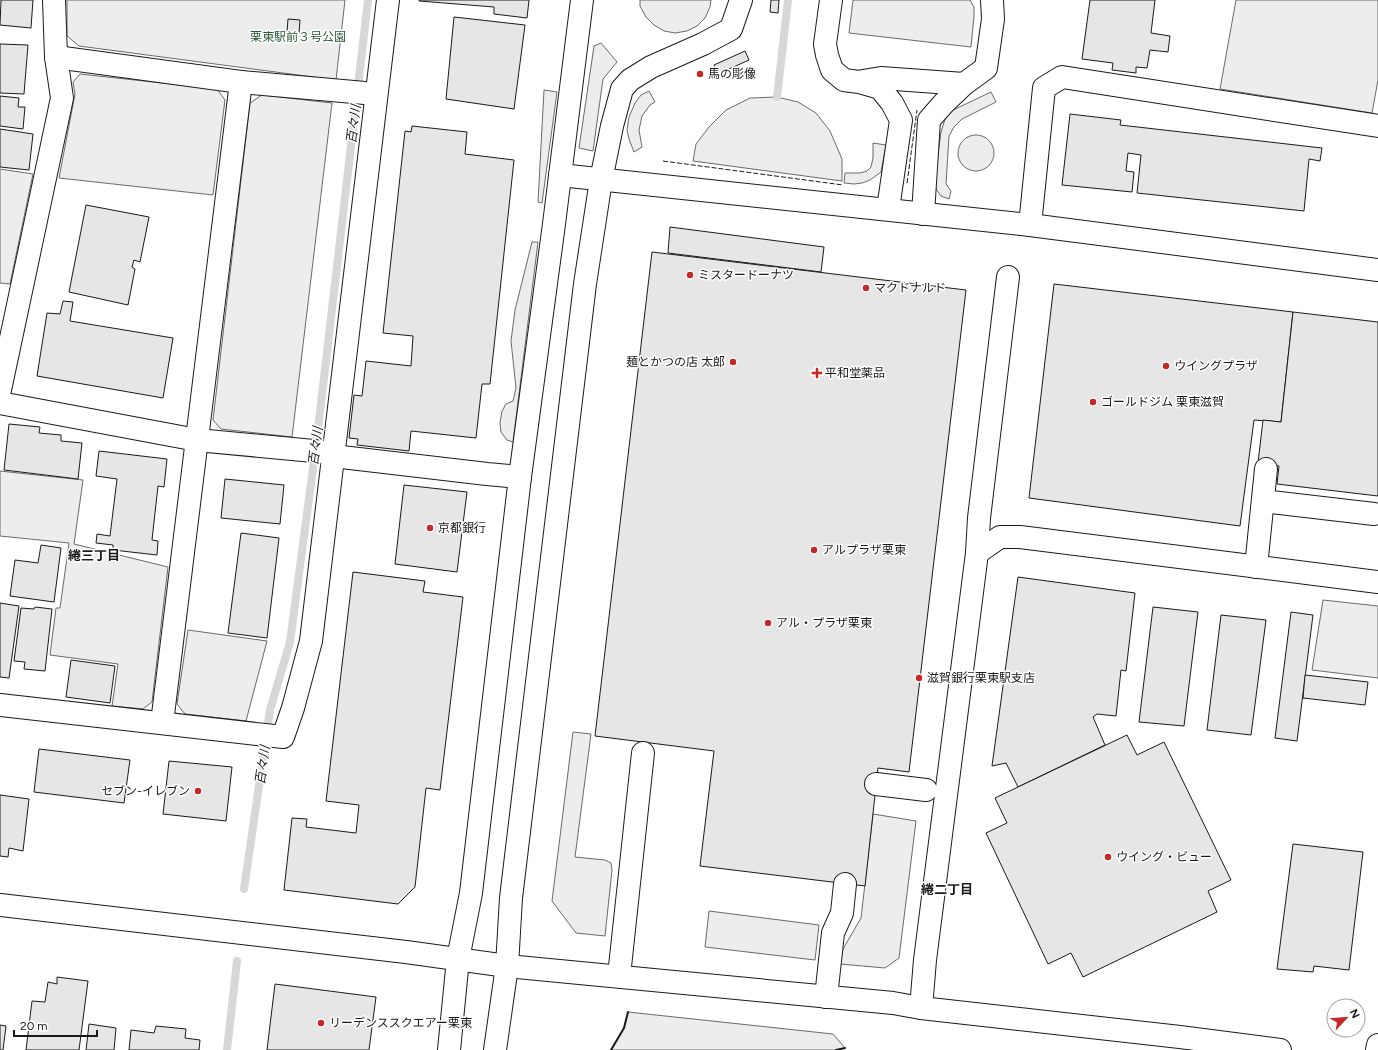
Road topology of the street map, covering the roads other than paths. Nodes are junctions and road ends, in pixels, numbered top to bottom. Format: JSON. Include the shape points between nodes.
{"nodes":[{"id":1,"x":54,"y":0,"type":"edge"},
{"id":2,"x":388,"y":0,"type":"edge"},
{"id":3,"x":582,"y":0,"type":"edge"},
{"id":4,"x":741,"y":0,"type":"edge"},
{"id":5,"x":831,"y":0,"type":"edge"},
{"id":6,"x":992,"y":0,"type":"edge"},
{"id":7,"x":56,"y":57,"type":"junction"},
{"id":8,"x":240,"y":82,"type":"junction"},
{"id":9,"x":859,"y":82,"type":"junction"},
{"id":10,"x":964,"y":84,"type":"junction"},
{"id":11,"x":366,"y":94,"type":"junction"},
{"id":12,"x":1378,"y":126,"type":"edge"},
{"id":13,"x":560,"y":175,"type":"junction"},
{"id":14,"x":601,"y":180,"type":"junction"},
{"id":15,"x":888,"y":209,"type":"junction"},
{"id":16,"x":923,"y":214,"type":"junction"},
{"id":17,"x":1030,"y":225,"type":"junction"},
{"id":18,"x":1378,"y":270,"type":"edge"},
{"id":19,"x":1008,"y":277,"type":"dead end"},
{"id":20,"x":0,"y":390,"type":"edge"},
{"id":21,"x":0,"y":403,"type":"edge"},
{"id":22,"x":197,"y":440,"type":"junction"},
{"id":23,"x":320,"y":453,"type":"junction"},
{"id":24,"x":1266,"y":469,"type":"dead end"},
{"id":25,"x":520,"y":477,"type":"junction"},
{"id":26,"x":1263,"y":501,"type":"junction"},
{"id":27,"x":1374,"y":514,"type":"dead end"},
{"id":28,"x":976,"y":553,"type":"junction"},
{"id":29,"x":1256,"y":567,"type":"junction"},
{"id":30,"x":1378,"y":582,"type":"edge"},
{"id":31,"x":0,"y":705,"type":"edge"},
{"id":32,"x":162,"y":723,"type":"junction"},
{"id":33,"x":643,"y":753,"type":"dead end"},
{"id":34,"x":876,"y":784,"type":"dead end"},
{"id":35,"x":926,"y":790,"type":"dead end"},
{"id":36,"x":845,"y":884,"type":"dead end"},
{"id":37,"x":0,"y":905,"type":"edge"},
{"id":38,"x":458,"y":959,"type":"junction"},
{"id":39,"x":507,"y":966,"type":"junction"},
{"id":40,"x":619,"y":976,"type":"junction"},
{"id":41,"x":826,"y":997,"type":"junction"},
{"id":42,"x":921,"y":1008,"type":"junction"},
{"id":43,"x":1179,"y":1044,"type":"edge"},
{"id":44,"x":1378,"y":1045,"type":"edge"},
{"id":45,"x":449,"y":1050,"type":"edge"},
{"id":46,"x":495,"y":1050,"type":"edge"},
{"id":47,"x":1280,"y":1050,"type":"edge"},
{"id":48,"x":1377,"y":1050,"type":"edge"}],
"edges":[{"from":1,"to":7,"type":"street"},
{"from":2,"to":11,"type":"street"},
{"from":3,"to":13,"type":"street"},
{"from":4,"to":14,"type":"street","via":[[731,28],[703,44],[651,67],[630,80],[622,90]]},
{"from":5,"to":9,"type":"street","via":[[825,44],[832,70],[844,80]]},
{"from":6,"to":10,"type":"street","via":[[993,19],[986,68]]},
{"from":7,"to":8,"type":"street"},
{"from":7,"to":20,"type":"street","via":[[62,98]]},
{"from":8,"to":11,"type":"street"},
{"from":8,"to":22,"type":"street"},
{"from":9,"to":10,"type":"street","via":[[881,78]]},
{"from":9,"to":15,"type":"street","via":[[880,88],[901,120]]},
{"from":10,"to":16,"type":"street","via":[[929,120]]},
{"from":11,"to":23,"type":"street"},
{"from":12,"to":17,"type":"street","via":[[1062,77],[1044,88]]},
{"from":13,"to":14,"type":"street"},
{"from":13,"to":25,"type":"street"},
{"from":14,"to":15,"type":"street"},
{"from":14,"to":39,"type":"street","via":[[585,284],[512,890]]},
{"from":15,"to":16,"type":"street"},
{"from":16,"to":17,"type":"street"},
{"from":17,"to":18,"type":"street"},
{"from":19,"to":28,"type":"street"},
{"from":21,"to":22,"type":"street"},
{"from":22,"to":23,"type":"street"},
{"from":22,"to":32,"type":"street"},
{"from":23,"to":25,"type":"street"},
{"from":23,"to":32,"type":"street","via":[[311,641],[293,708],[282,737]]},
{"from":24,"to":26,"type":"street"},
{"from":25,"to":38,"type":"street","via":[[471,893]]},
{"from":26,"to":27,"type":"street"},
{"from":26,"to":29,"type":"street"},
{"from":28,"to":29,"type":"street","via":[[1000,537],[1020,537]]},
{"from":28,"to":42,"type":"street"},
{"from":29,"to":30,"type":"street"},
{"from":31,"to":32,"type":"street"},
{"from":33,"to":40,"type":"street"},
{"from":34,"to":35,"type":"street"},
{"from":36,"to":41,"type":"street","via":[[842,913],[833,933]]},
{"from":37,"to":38,"type":"street"},
{"from":38,"to":39,"type":"street"},
{"from":38,"to":45,"type":"street"},
{"from":39,"to":40,"type":"street"},
{"from":39,"to":46,"type":"street"},
{"from":40,"to":41,"type":"street"},
{"from":41,"to":42,"type":"street"},
{"from":42,"to":43,"type":"street"},
{"from":43,"to":47,"type":"street"},
{"from":44,"to":48,"type":"street"}]}
